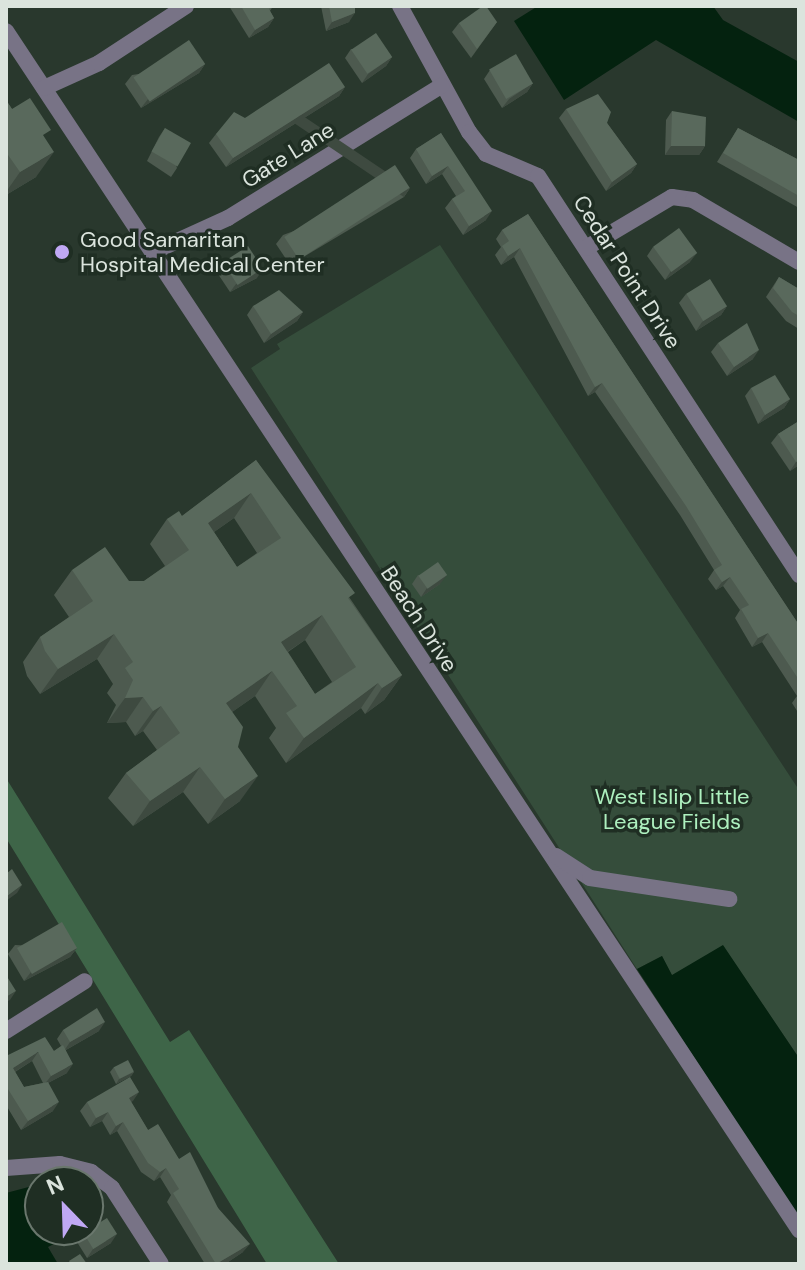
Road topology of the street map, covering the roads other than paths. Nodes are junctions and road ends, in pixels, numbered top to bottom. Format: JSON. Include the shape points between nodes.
{"nodes":[{"id":1,"x":186,"y":6,"type":"edge"},
{"id":2,"x":400,"y":12,"type":"edge"},
{"id":3,"x":6,"y":31,"type":"edge"},
{"id":4,"x":441,"y":86,"type":"junction"},
{"id":5,"x":44,"y":88,"type":"junction"},
{"id":6,"x":586,"y":248,"type":"junction"},
{"id":7,"x":153,"y":252,"type":"junction"},
{"id":8,"x":799,"y":262,"type":"edge"},
{"id":9,"x":799,"y":575,"type":"edge"},
{"id":10,"x":526,"y":821,"type":"junction"},
{"id":11,"x":729,"y":899,"type":"dead end"},
{"id":12,"x":85,"y":981,"type":"dead end"},
{"id":13,"x":6,"y":1031,"type":"edge"},
{"id":14,"x":6,"y":1168,"type":"edge"},
{"id":15,"x":799,"y":1230,"type":"edge"},
{"id":16,"x":161,"y":1264,"type":"edge"}],
"edges":[{"from":1,"to":5,"type":"street","via":[[99,63]]},
{"from":2,"to":4,"type":"street","name":"Cedar Point Drive"},
{"from":3,"to":5,"type":"street","name":"Beach Drive"},
{"from":4,"to":6,"type":"street","name":"Cedar Point Drive","via":[[486,154],[538,176]]},
{"from":4,"to":7,"type":"street","name":"Gate Lane","via":[[228,218]]},
{"from":5,"to":7,"type":"street","name":"Beach Drive"},
{"from":6,"to":8,"type":"street","via":[[672,197],[693,200]]},
{"from":6,"to":9,"type":"street","name":"Cedar Point Drive"},
{"from":7,"to":10,"type":"street","name":"Beach Drive"},
{"from":10,"to":11,"type":"street","via":[[563,864],[590,878]]},
{"from":10,"to":15,"type":"street","name":"Beach Drive"},
{"from":12,"to":13,"type":"street"},
{"from":14,"to":16,"type":"street","via":[[60,1164],[91,1172],[112,1188]]}]}
